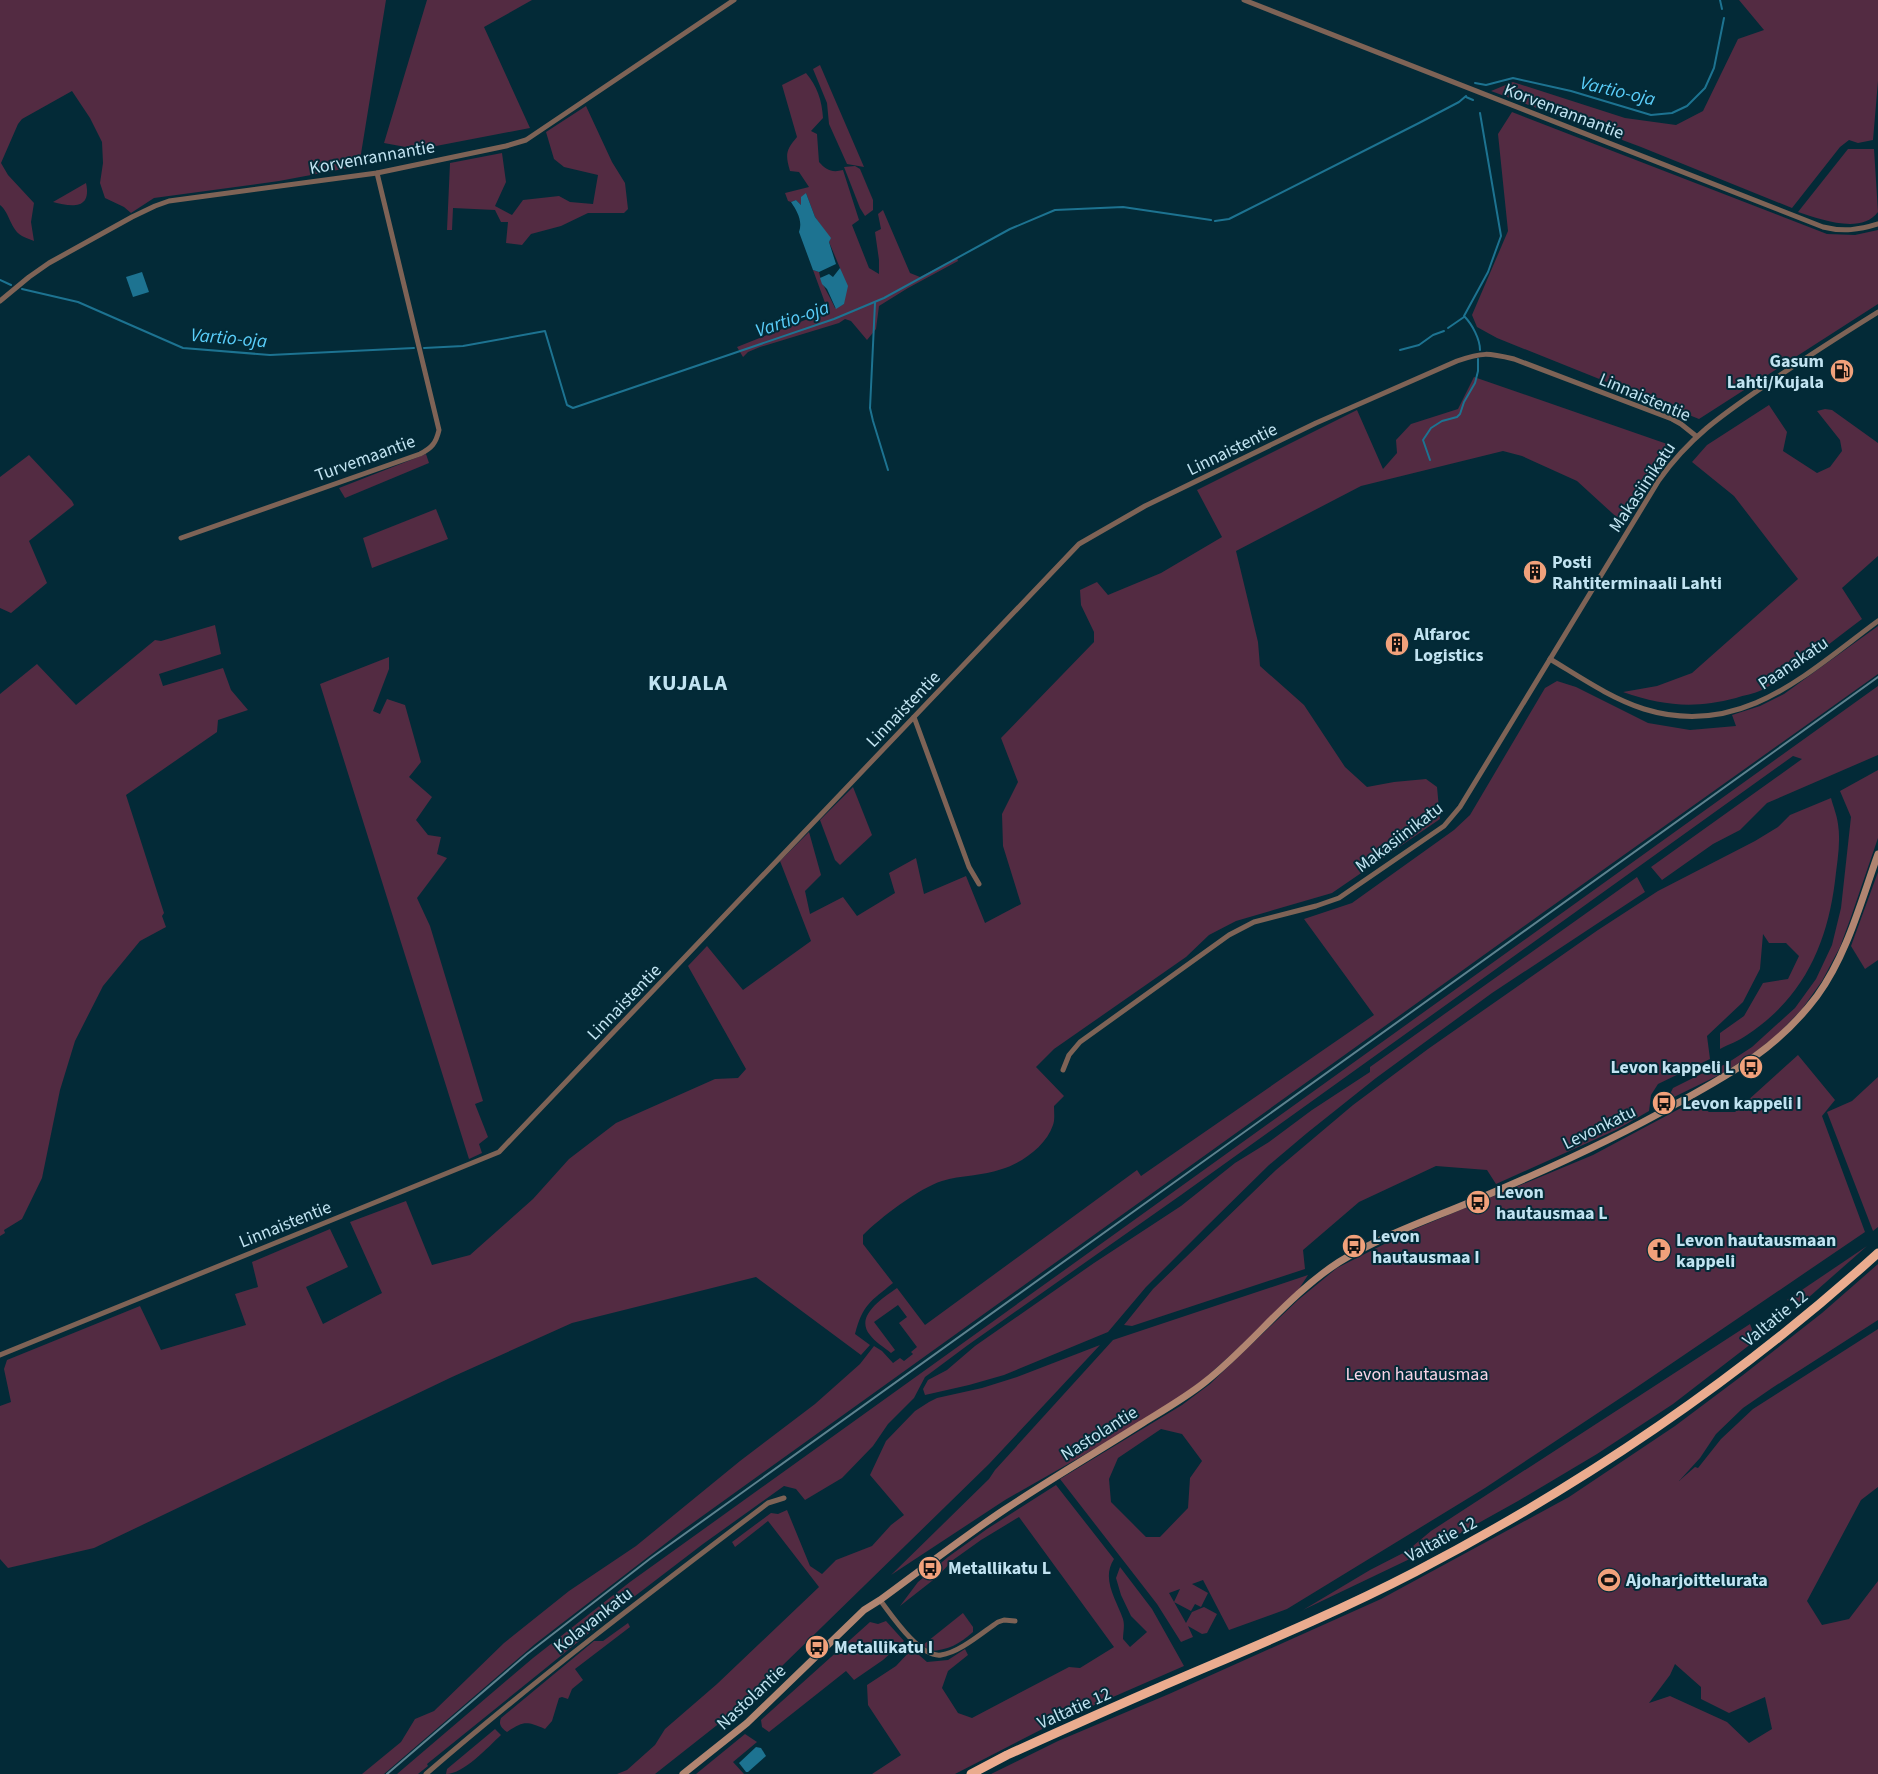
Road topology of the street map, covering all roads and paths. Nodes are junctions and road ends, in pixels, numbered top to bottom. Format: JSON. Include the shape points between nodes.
{"nodes":[{"id":1,"x":734,"y":0,"type":"edge"},
{"id":2,"x":1244,"y":0,"type":"edge"},
{"id":3,"x":377,"y":173,"type":"junction"},
{"id":4,"x":1878,"y":224,"type":"edge"},
{"id":5,"x":0,"y":301,"type":"edge"},
{"id":6,"x":1878,"y":312,"type":"edge"},
{"id":7,"x":1696,"y":436,"type":"junction"},
{"id":8,"x":181,"y":538,"type":"dead end"},
{"id":9,"x":1878,"y":621,"type":"edge"},
{"id":10,"x":1550,"y":660,"type":"junction"},
{"id":11,"x":914,"y":717,"type":"junction"},
{"id":12,"x":1878,"y":854,"type":"edge"},
{"id":13,"x":978,"y":884,"type":"dead end"},
{"id":14,"x":1063,"y":1070,"type":"dead end"},
{"id":15,"x":1878,"y":1253,"type":"edge"},
{"id":16,"x":1322,"y":1274,"type":"joint"},
{"id":17,"x":0,"y":1355,"type":"edge"},
{"id":18,"x":784,"y":1498,"type":"dead end"},
{"id":19,"x":880,"y":1600,"type":"junction"},
{"id":20,"x":1015,"y":1621,"type":"dead end"},
{"id":21,"x":428,"y":1774,"type":"edge"},
{"id":22,"x":683,"y":1774,"type":"edge"},
{"id":23,"x":971,"y":1774,"type":"edge"}],
"edges":[{"from":1,"to":3,"type":"street","name":"Korvenrannantie","via":[[526,140]]},
{"from":2,"to":4,"type":"street","name":"Korvenrannantie","via":[[1824,227],[1845,230]]},
{"from":3,"to":5,"type":"street","name":"Korvenrannantie","via":[[184,199],[155,206],[49,263]]},
{"from":3,"to":8,"type":"street","name":"Turvemaantie","via":[[439,430],[436,442],[420,454]]},
{"from":6,"to":7,"type":"street","name":"Linnaistentie","via":[[1777,377]]},
{"from":7,"to":10,"type":"street","name":"Makasiinikatu","via":[[1659,480]]},
{"from":7,"to":11,"type":"street","name":"Linnaistentie","via":[[1672,419],[1514,359],[1490,353],[1457,361],[1316,423],[1145,506],[1079,544]]},
{"from":9,"to":10,"type":"street","name":"Paanakatu","via":[[1767,699],[1718,714],[1678,715],[1645,709],[1612,696]]},
{"from":10,"to":14,"type":"street","name":"Makasiinikatu","via":[[1460,807],[1444,826],[1339,898],[1254,922],[1229,935],[1080,1042],[1069,1055]]},
{"from":11,"to":13,"type":"street"},
{"from":11,"to":17,"type":"street","name":"Linnaistentie","via":[[499,1152]]},
{"from":12,"to":16,"type":"main road","name":"Levonkatu","via":[[1843,948],[1819,993],[1791,1027],[1762,1053],[1719,1081],[1627,1131],[1397,1232],[1352,1254]]},
{"from":15,"to":23,"type":"highway","name":"Valtatie 12","via":[[1774,1341],[1679,1413],[1514,1518],[1366,1596]]},
{"from":16,"to":19,"type":"main road","name":"Nastolantie","via":[[1207,1380],[1179,1401],[1002,1511]]},
{"from":18,"to":21,"type":"street","name":"Kolavankatu","via":[[768,1504],[580,1646]]},
{"from":19,"to":20,"type":"street","via":[[923,1651],[940,1656],[954,1651],[998,1622]]},
{"from":19,"to":22,"type":"main road","name":"Nastolantie","via":[[864,1610],[747,1724]]}]}
